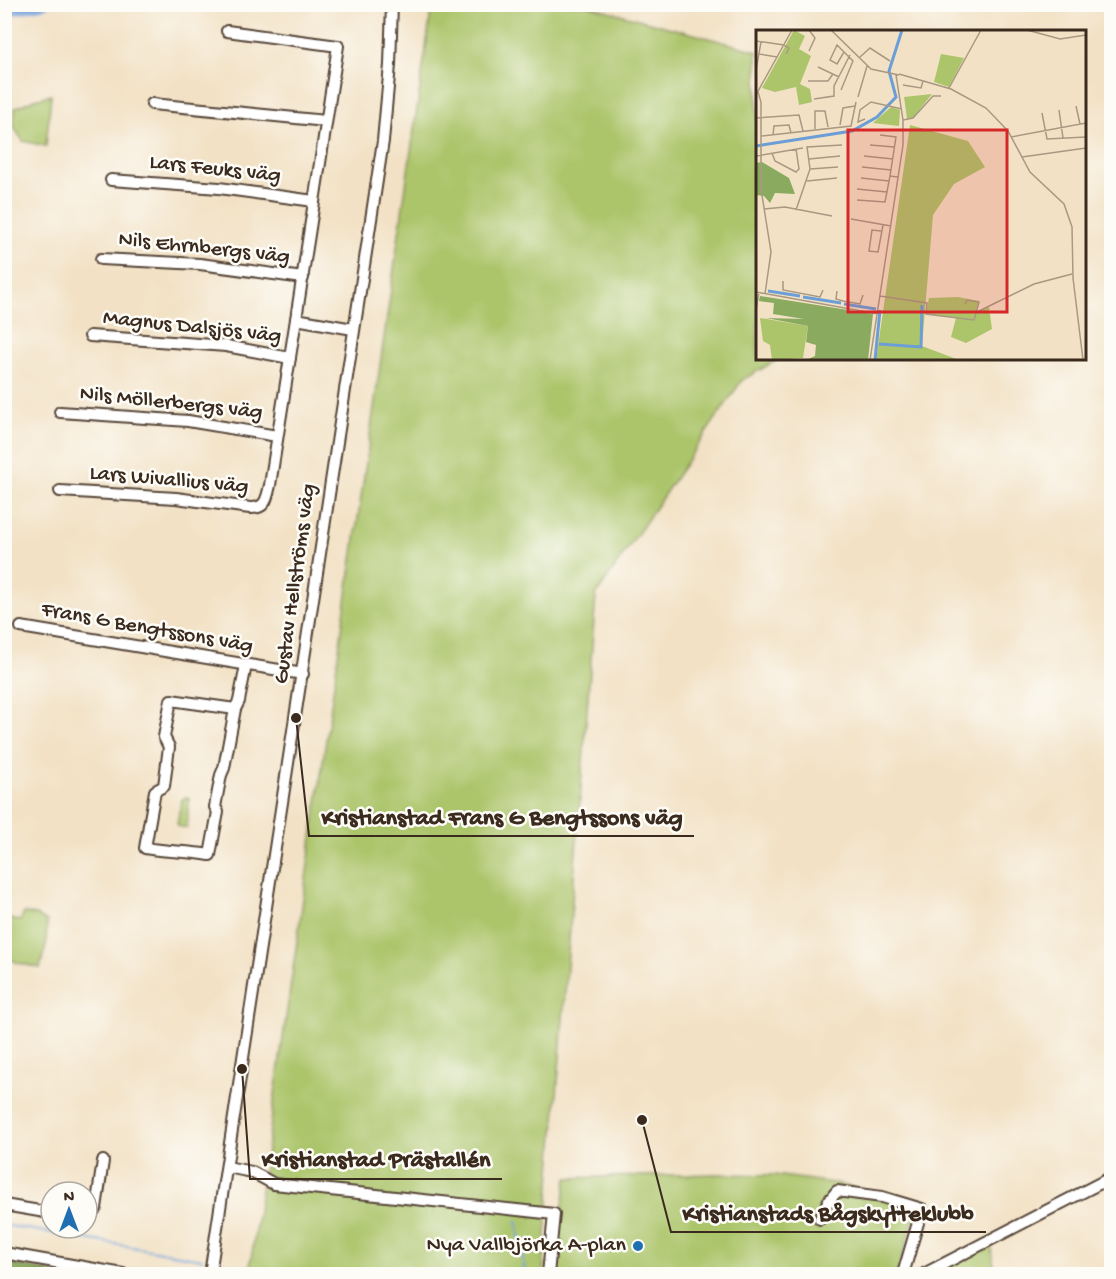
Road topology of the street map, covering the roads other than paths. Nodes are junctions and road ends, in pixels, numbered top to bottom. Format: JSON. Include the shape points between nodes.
{"nodes":[{"id":1,"x":392,"y":4,"type":"edge"},
{"id":2,"x":227,"y":31,"type":"dead end"},
{"id":3,"x":152,"y":104,"type":"dead end"},
{"id":4,"x":326,"y":121,"type":"junction"},
{"id":5,"x":111,"y":180,"type":"dead end"},
{"id":6,"x":314,"y":201,"type":"junction"},
{"id":7,"x":101,"y":259,"type":"dead end"},
{"id":8,"x":303,"y":278,"type":"junction"},
{"id":9,"x":296,"y":319,"type":"junction"},
{"id":10,"x":353,"y":329,"type":"junction"},
{"id":11,"x":90,"y":336,"type":"dead end"},
{"id":12,"x":290,"y":358,"type":"junction"},
{"id":13,"x":60,"y":412,"type":"dead end"},
{"id":14,"x":277,"y":436,"type":"junction"},
{"id":15,"x":60,"y":491,"type":"dead end"},
{"id":16,"x":21,"y":627,"type":"dead end"},
{"id":17,"x":246,"y":665,"type":"junction"},
{"id":18,"x":303,"y":674,"type":"junction"},
{"id":19,"x":235,"y":709,"type":"junction"},
{"id":20,"x":103,"y":1161,"type":"dead end"},
{"id":21,"x":227,"y":1167,"type":"junction"},
{"id":22,"x":1112,"y":1177,"type":"edge"},
{"id":23,"x":99,"y":1188,"type":"edge"},
{"id":24,"x":4,"y":1205,"type":"edge"},
{"id":25,"x":39,"y":1211,"type":"edge"},
{"id":26,"x":820,"y":1219,"type":"dead end"},
{"id":27,"x":4,"y":1253,"type":"edge"},
{"id":28,"x":123,"y":1275,"type":"edge"},
{"id":29,"x":210,"y":1275,"type":"edge"},
{"id":30,"x":548,"y":1275,"type":"edge"},
{"id":31,"x":903,"y":1275,"type":"edge"},
{"id":32,"x":924,"y":1275,"type":"edge"}],
"edges":[{"from":1,"to":10,"type":"street","name":"Gustav Hellströms väg","via":[[383,141]]},
{"from":2,"to":4,"type":"street","name":"Lars Wivallius väg","via":[[338,46]]},
{"from":3,"to":4,"type":"street"},
{"from":4,"to":6,"type":"street","name":"Lars Wivallius väg"},
{"from":5,"to":6,"type":"street","name":"Lars Feuks väg","via":[[219,188]]},
{"from":6,"to":8,"type":"street","name":"Lars Wivallius väg"},
{"from":7,"to":8,"type":"street","name":"Nils Ehrnbergs väg","via":[[200,264]]},
{"from":8,"to":9,"type":"street","name":"Lars Wivallius väg"},
{"from":9,"to":10,"type":"street"},
{"from":9,"to":12,"type":"street","name":"Lars Wivallius väg"},
{"from":10,"to":18,"type":"street","name":"Gustav Hellströms väg"},
{"from":11,"to":12,"type":"street","name":"Magnus Dalsjös väg","via":[[226,346]]},
{"from":12,"to":14,"type":"street","name":"Lars Wivallius väg"},
{"from":13,"to":14,"type":"street","name":"Nils Möllerbergs väg","via":[[188,421]]},
{"from":14,"to":15,"type":"street","name":"Lars Wivallius väg","via":[[267,498],[257,509],[176,498]]},
{"from":16,"to":17,"type":"street","name":"Frans G Bengtssons väg"},
{"from":17,"to":18,"type":"street","name":"Frans G Bengtssons väg"},
{"from":17,"to":19,"type":"street"},
{"from":18,"to":21,"type":"street","name":"Gustav Hellströms väg"},
{"from":19,"to":19,"type":"street","via":[[215,807],[218,812],[210,855],[145,848],[155,791],[164,786],[169,747],[164,736],[171,700]]},
{"from":20,"to":23,"type":"street"},
{"from":21,"to":29,"type":"street","name":"Gustav Hellströms väg"},
{"from":21,"to":30,"type":"street","via":[[252,1172],[274,1184],[554,1214]]},
{"from":22,"to":32,"type":"street"},
{"from":24,"to":25,"type":"street"},
{"from":26,"to":31,"type":"street","via":[[837,1191],[882,1197],[922,1209]]},
{"from":27,"to":28,"type":"street"}]}
